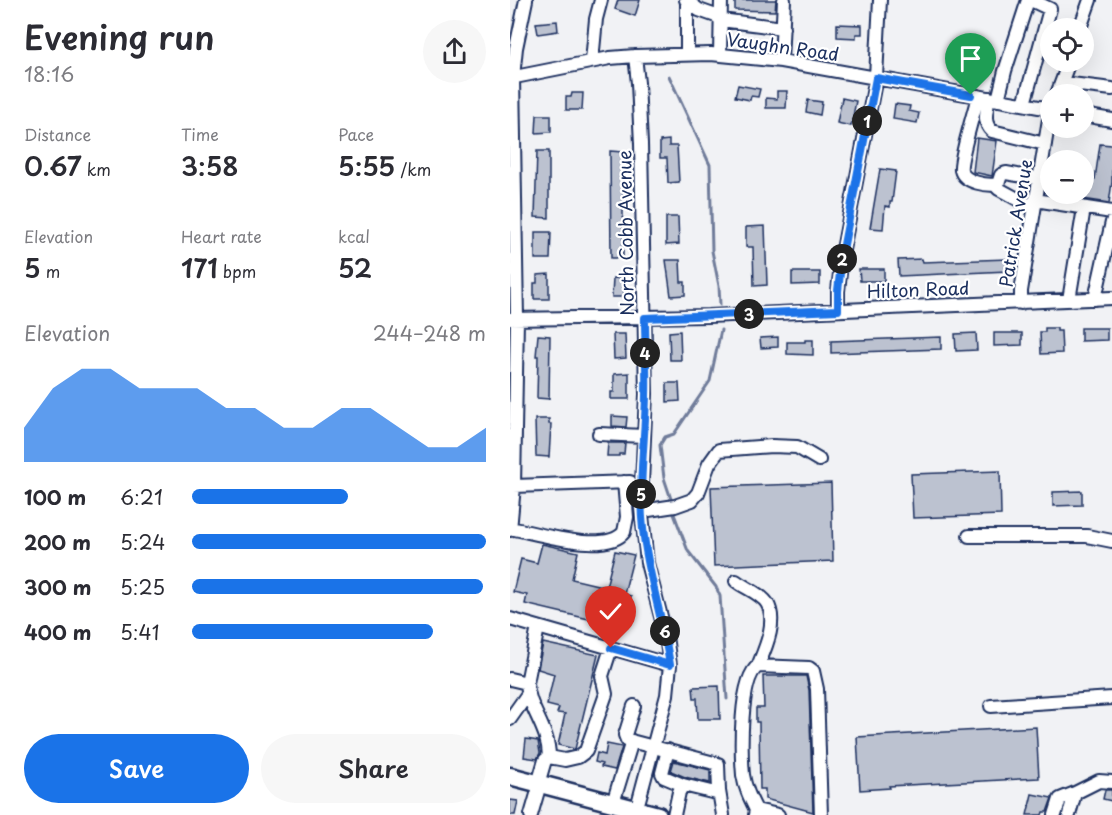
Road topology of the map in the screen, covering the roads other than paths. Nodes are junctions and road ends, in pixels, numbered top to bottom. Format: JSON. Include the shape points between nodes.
{"nodes":[{"id":1,"x":526,"y":0,"type":"edge"},
{"id":2,"x":601,"y":0,"type":"edge"},
{"id":3,"x":687,"y":0,"type":"edge"},
{"id":4,"x":721,"y":0,"type":"edge"},
{"id":5,"x":784,"y":0,"type":"edge"},
{"id":6,"x":880,"y":0,"type":"edge"},
{"id":7,"x":1030,"y":0,"type":"edge"},
{"id":8,"x":1090,"y":0,"type":"edge"},
{"id":9,"x":1084,"y":18,"type":"edge"},
{"id":10,"x":721,"y":20,"type":"junction"},
{"id":11,"x":783,"y":28,"type":"junction"},
{"id":12,"x":687,"y":54,"type":"junction"},
{"id":13,"x":720,"y":55,"type":"junction"},
{"id":14,"x":635,"y":56,"type":"junction"},
{"id":15,"x":781,"y":61,"type":"junction"},
{"id":16,"x":592,"y":62,"type":"junction"},
{"id":17,"x":511,"y":78,"type":"edge"},
{"id":18,"x":876,"y":78,"type":"junction"},
{"id":19,"x":1094,"y":89,"type":"edge"},
{"id":20,"x":1112,"y":89,"type":"edge"},
{"id":21,"x":988,"y":98,"type":"junction"},
{"id":22,"x":1024,"y":104,"type":"junction"},
{"id":23,"x":1040,"y":108,"type":"edge"},
{"id":24,"x":1094,"y":117,"type":"edge"},
{"id":25,"x":1112,"y":120,"type":"edge"},
{"id":26,"x":1046,"y":138,"type":"edge"},
{"id":27,"x":1045,"y":144,"type":"junction"},
{"id":28,"x":1044,"y":150,"type":"edge"},
{"id":29,"x":1040,"y":179,"type":"joint"},
{"id":30,"x":995,"y":185,"type":"junction"},
{"id":31,"x":1035,"y":204,"type":"junction"},
{"id":32,"x":1084,"y":207,"type":"junction"},
{"id":33,"x":1112,"y":212,"type":"edge"},
{"id":34,"x":1112,"y":222,"type":"edge"},
{"id":35,"x":513,"y":241,"type":"edge"},
{"id":36,"x":1112,"y":298,"type":"edge"},
{"id":37,"x":1095,"y":299,"type":"junction"},
{"id":38,"x":1069,"y":300,"type":"junction"},
{"id":39,"x":1021,"y":303,"type":"junction"},
{"id":40,"x":838,"y":310,"type":"junction"},
{"id":41,"x":645,"y":318,"type":"junction"},
{"id":42,"x":513,"y":319,"type":"edge"},
{"id":43,"x":599,"y":434,"type":"dead end"},
{"id":44,"x":644,"y":436,"type":"junction"},
{"id":45,"x":819,"y":460,"type":"dead end"},
{"id":46,"x":624,"y":482,"type":"junction"},
{"id":47,"x":641,"y":482,"type":"junction"},
{"id":48,"x":514,"y":486,"type":"junction"},
{"id":49,"x":642,"y":511,"type":"junction"},
{"id":50,"x":510,"y":529,"type":"edge"},
{"id":51,"x":969,"y":536,"type":"dead end"},
{"id":52,"x":1112,"y":541,"type":"edge"},
{"id":53,"x":736,"y":581,"type":"dead end"},
{"id":54,"x":510,"y":619,"type":"edge"},
{"id":55,"x":538,"y":627,"type":"junction"},
{"id":56,"x":611,"y":648,"type":"junction"},
{"id":57,"x":670,"y":665,"type":"junction"},
{"id":58,"x":758,"y":666,"type":"junction"},
{"id":59,"x":510,"y":679,"type":"edge"},
{"id":60,"x":527,"y":689,"type":"junction"},
{"id":61,"x":1112,"y":698,"type":"edge"},
{"id":62,"x":634,"y":705,"type":"dead end"},
{"id":63,"x":991,"y":706,"type":"dead end"},
{"id":64,"x":510,"y":719,"type":"edge"},
{"id":65,"x":632,"y":741,"type":"junction"},
{"id":66,"x":654,"y":746,"type":"junction"},
{"id":67,"x":668,"y":750,"type":"junction"},
{"id":68,"x":549,"y":757,"type":"junction"},
{"id":69,"x":646,"y":774,"type":"junction"},
{"id":70,"x":510,"y":776,"type":"edge"},
{"id":71,"x":668,"y":780,"type":"junction"},
{"id":72,"x":1112,"y":782,"type":"edge"},
{"id":73,"x":539,"y":784,"type":"junction"},
{"id":74,"x":684,"y":785,"type":"junction"},
{"id":75,"x":719,"y":791,"type":"junction"},
{"id":76,"x":1075,"y":793,"type":"junction"},
{"id":77,"x":613,"y":803,"type":"junction"},
{"id":78,"x":635,"y":812,"type":"edge"},
{"id":79,"x":755,"y":812,"type":"edge"},
{"id":80,"x":531,"y":815,"type":"edge"},
{"id":81,"x":658,"y":815,"type":"edge"},
{"id":82,"x":674,"y":815,"type":"edge"},
{"id":83,"x":723,"y":815,"type":"edge"},
{"id":84,"x":778,"y":815,"type":"edge"},
{"id":85,"x":821,"y":815,"type":"edge"},
{"id":86,"x":1055,"y":815,"type":"edge"},
{"id":87,"x":1069,"y":815,"type":"edge"}],
"edges":[{"from":1,"to":17,"type":"street"},
{"from":2,"to":16,"type":"street"},
{"from":3,"to":10,"type":"street"},
{"from":3,"to":12,"type":"street"},
{"from":4,"to":10,"type":"street"},
{"from":5,"to":11,"type":"street"},
{"from":6,"to":18,"type":"street"},
{"from":7,"to":21,"type":"street","via":[[1005,71]]},
{"from":7,"to":22,"type":"street","via":[[1050,9]]},
{"from":8,"to":9,"type":"street"},
{"from":10,"to":11,"type":"street"},
{"from":10,"to":13,"type":"street"},
{"from":11,"to":15,"type":"street"},
{"from":12,"to":13,"type":"street","name":"Vaughn Road"},
{"from":12,"to":14,"type":"street","name":"Vaughn Road"},
{"from":13,"to":15,"type":"street","name":"Vaughn Road"},
{"from":14,"to":16,"type":"street","name":"Vaughn Road"},
{"from":14,"to":41,"type":"street","name":"North Cobb Avenue"},
{"from":15,"to":18,"type":"street","name":"Vaughn Road"},
{"from":16,"to":17,"type":"street","name":"Vaughn Road"},
{"from":17,"to":35,"type":"street"},
{"from":18,"to":21,"type":"street","name":"Vaughn Road"},
{"from":18,"to":40,"type":"street","via":[[842,255]]},
{"from":19,"to":20,"type":"street"},
{"from":21,"to":22,"type":"street","name":"Vaughn Road"},
{"from":21,"to":27,"type":"street","via":[[985,118],[989,128]]},
{"from":21,"to":30,"type":"street","via":[[961,170],[964,176],[982,184]]},
{"from":22,"to":23,"type":"street","name":"Vaughn Road"},
{"from":24,"to":25,"type":"street"},
{"from":26,"to":27,"type":"street","name":"Patrick Avenue"},
{"from":27,"to":28,"type":"street","name":"Patrick Avenue"},
{"from":29,"to":30,"type":"street","via":[[1006,173]]},
{"from":29,"to":31,"type":"street","name":"Patrick Avenue"},
{"from":30,"to":31,"type":"street"},
{"from":31,"to":32,"type":"street"},
{"from":31,"to":39,"type":"street","name":"Patrick Avenue"},
{"from":32,"to":33,"type":"street"},
{"from":32,"to":38,"type":"street"},
{"from":34,"to":37,"type":"street"},
{"from":35,"to":42,"type":"street"},
{"from":36,"to":37,"type":"street","name":"Hilton Road"},
{"from":37,"to":38,"type":"street","name":"Hilton Road"},
{"from":38,"to":39,"type":"street","name":"Hilton Road"},
{"from":39,"to":40,"type":"street","name":"Hilton Road"},
{"from":40,"to":41,"type":"street","name":"Hilton Road"},
{"from":41,"to":42,"type":"street","name":"Hilton Road"},
{"from":41,"to":44,"type":"street","name":"North Cobb Avenue"},
{"from":42,"to":48,"type":"street"},
{"from":43,"to":44,"type":"street"},
{"from":44,"to":47,"type":"street","name":"North Cobb Avenue"},
{"from":45,"to":49,"type":"street","via":[[797,447],[719,450],[692,500]]},
{"from":46,"to":47,"type":"street"},
{"from":46,"to":48,"type":"street"},
{"from":46,"to":50,"type":"street","via":[[627,517],[624,532],[613,540],[594,543]]},
{"from":47,"to":49,"type":"street","name":"North Cobb Avenue"},
{"from":48,"to":50,"type":"street"},
{"from":49,"to":57,"type":"street","name":"North Cobb Avenue","via":[[647,564]]},
{"from":51,"to":52,"type":"street","via":[[1087,536]]},
{"from":53,"to":58,"type":"street","via":[[761,597],[770,612],[771,632]]},
{"from":54,"to":55,"type":"street"},
{"from":55,"to":56,"type":"street"},
{"from":55,"to":60,"type":"street"},
{"from":56,"to":57,"type":"street"},
{"from":56,"to":68,"type":"street","via":[[603,676],[606,694],[586,751],[565,760]]},
{"from":57,"to":66,"type":"street","name":"North Cobb Avenue"},
{"from":58,"to":79,"type":"street","via":[[743,700],[742,725],[743,774]]},
{"from":58,"to":85,"type":"street","via":[[813,671],[818,689]]},
{"from":59,"to":60,"type":"street"},
{"from":60,"to":64,"type":"street"},
{"from":60,"to":68,"type":"street","via":[[549,744]]},
{"from":61,"to":63,"type":"street"},
{"from":62,"to":65,"type":"street","via":[[625,738]]},
{"from":65,"to":66,"type":"street"},
{"from":65,"to":77,"type":"street"},
{"from":66,"to":67,"type":"street"},
{"from":66,"to":69,"type":"street","name":"North Cobb Avenue"},
{"from":67,"to":71,"type":"street","via":[[662,773]]},
{"from":67,"to":75,"type":"street","via":[[718,764]]},
{"from":68,"to":73,"type":"street"},
{"from":69,"to":71,"type":"street"},
{"from":69,"to":78,"type":"street","name":"North Cobb Avenue"},
{"from":70,"to":73,"type":"main road"},
{"from":71,"to":74,"type":"street"},
{"from":72,"to":76,"type":"street","via":[[1098,781]]},
{"from":73,"to":77,"type":"main road"},
{"from":73,"to":80,"type":"street"},
{"from":74,"to":75,"type":"street"},
{"from":74,"to":82,"type":"street"},
{"from":75,"to":83,"type":"street"},
{"from":76,"to":86,"type":"street","via":[[1060,799]]},
{"from":76,"to":87,"type":"street"},
{"from":77,"to":78,"type":"main road"},
{"from":78,"to":81,"type":"main road"},
{"from":79,"to":84,"type":"street"}]}
